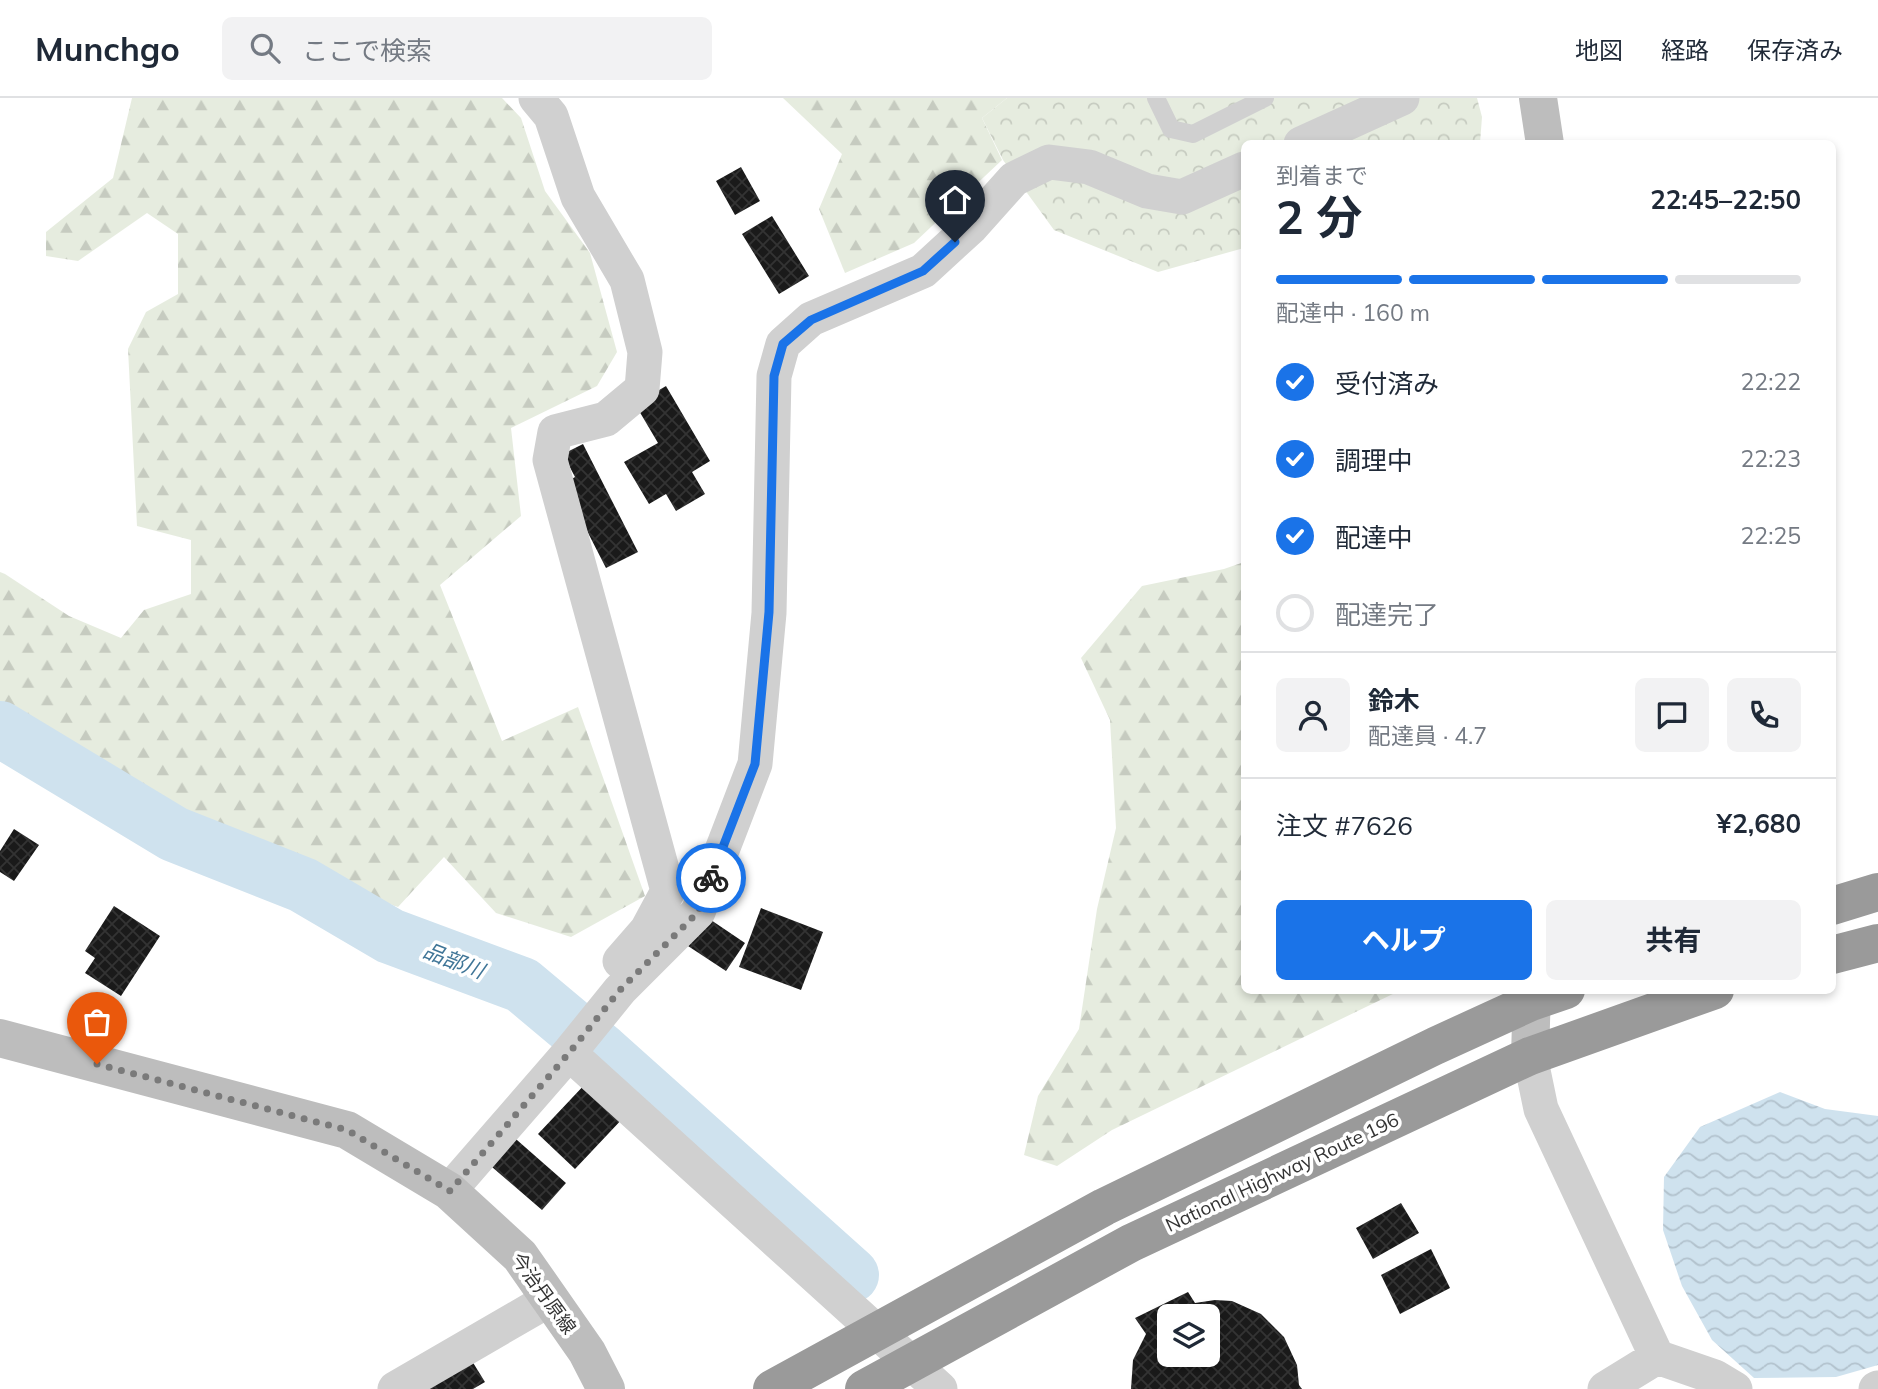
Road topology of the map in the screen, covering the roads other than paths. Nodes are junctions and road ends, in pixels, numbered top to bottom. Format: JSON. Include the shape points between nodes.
{"nodes":[{"id":1,"x":536,"y":98,"type":"edge"},
{"id":2,"x":1156,"y":98,"type":"edge"},
{"id":3,"x":1265,"y":98,"type":"edge"},
{"id":4,"x":1402,"y":98,"type":"edge"},
{"id":5,"x":1538,"y":98,"type":"edge"},
{"id":6,"x":1310,"y":140,"type":"edge"},
{"id":7,"x":1544,"y":140,"type":"edge"},
{"id":8,"x":1241,"y":170,"type":"edge"},
{"id":9,"x":1878,"y":892,"type":"edge"},
{"id":10,"x":1836,"y":905,"type":"edge"},
{"id":11,"x":1878,"y":943,"type":"edge"},
{"id":12,"x":1836,"y":954,"type":"edge"},
{"id":13,"x":620,"y":990,"type":"junction"},
{"id":14,"x":1543,"y":994,"type":"edge"},
{"id":15,"x":1704,"y":994,"type":"edge"},
{"id":16,"x":0,"y":1038,"type":"edge"},
{"id":17,"x":569,"y":1053,"type":"junction"},
{"id":18,"x":1530,"y":1056,"type":"junction"},
{"id":19,"x":450,"y":1191,"type":"junction"},
{"id":20,"x":550,"y":1299,"type":"junction"},
{"id":21,"x":875,"y":1331,"type":"junction"},
{"id":22,"x":910,"y":1364,"type":"junction"},
{"id":23,"x":1660,"y":1368,"type":"edge"},
{"id":24,"x":395,"y":1389,"type":"edge"},
{"id":25,"x":606,"y":1389,"type":"edge"},
{"id":26,"x":772,"y":1389,"type":"edge"},
{"id":27,"x":864,"y":1389,"type":"edge"},
{"id":28,"x":940,"y":1389,"type":"edge"},
{"id":29,"x":1605,"y":1389,"type":"edge"},
{"id":30,"x":1735,"y":1389,"type":"edge"}],
"edges":[{"from":1,"to":13,"type":"street","via":[[551,116],[578,197],[627,279],[645,352],[642,389],[606,419],[555,432],[551,460],[668,891],[647,930],[619,962]]},
{"from":2,"to":3,"type":"lane","via":[[1171,130],[1193,134]]},
{"from":4,"to":6,"type":"street"},
{"from":5,"to":7,"type":"main road"},
{"from":8,"to":13,"type":"street","via":[[1182,197],[1147,191],[1089,167],[1049,162],[1014,179],[923,271],[811,320],[783,344],[774,376],[769,612],[755,764],[698,912]]},
{"from":9,"to":10,"type":"highway"},
{"from":11,"to":12,"type":"highway"},
{"from":13,"to":17,"type":"street"},
{"from":14,"to":18,"type":"main road"},
{"from":14,"to":21,"type":"highway","via":[[1104,1207]]},
{"from":15,"to":18,"type":"highway","name":"National Highway Route 196"},
{"from":16,"to":19,"type":"main road","name":"今治丹原線","via":[[347,1130]]},
{"from":17,"to":19,"type":"street"},
{"from":17,"to":21,"type":"street"},
{"from":18,"to":22,"type":"highway","name":"National Highway Route 196","via":[[1131,1243]]},
{"from":18,"to":23,"type":"street","via":[[1541,1109]]},
{"from":19,"to":20,"type":"main road","name":"今治丹原線","via":[[520,1256]]},
{"from":20,"to":24,"type":"street"},
{"from":20,"to":25,"type":"main road","name":"今治丹原線"},
{"from":21,"to":22,"type":"street"},
{"from":21,"to":26,"type":"highway"},
{"from":22,"to":27,"type":"highway","name":"National Highway Route 196"},
{"from":22,"to":28,"type":"street"},
{"from":23,"to":29,"type":"street"},
{"from":23,"to":30,"type":"street","via":[[1715,1377]]}]}
